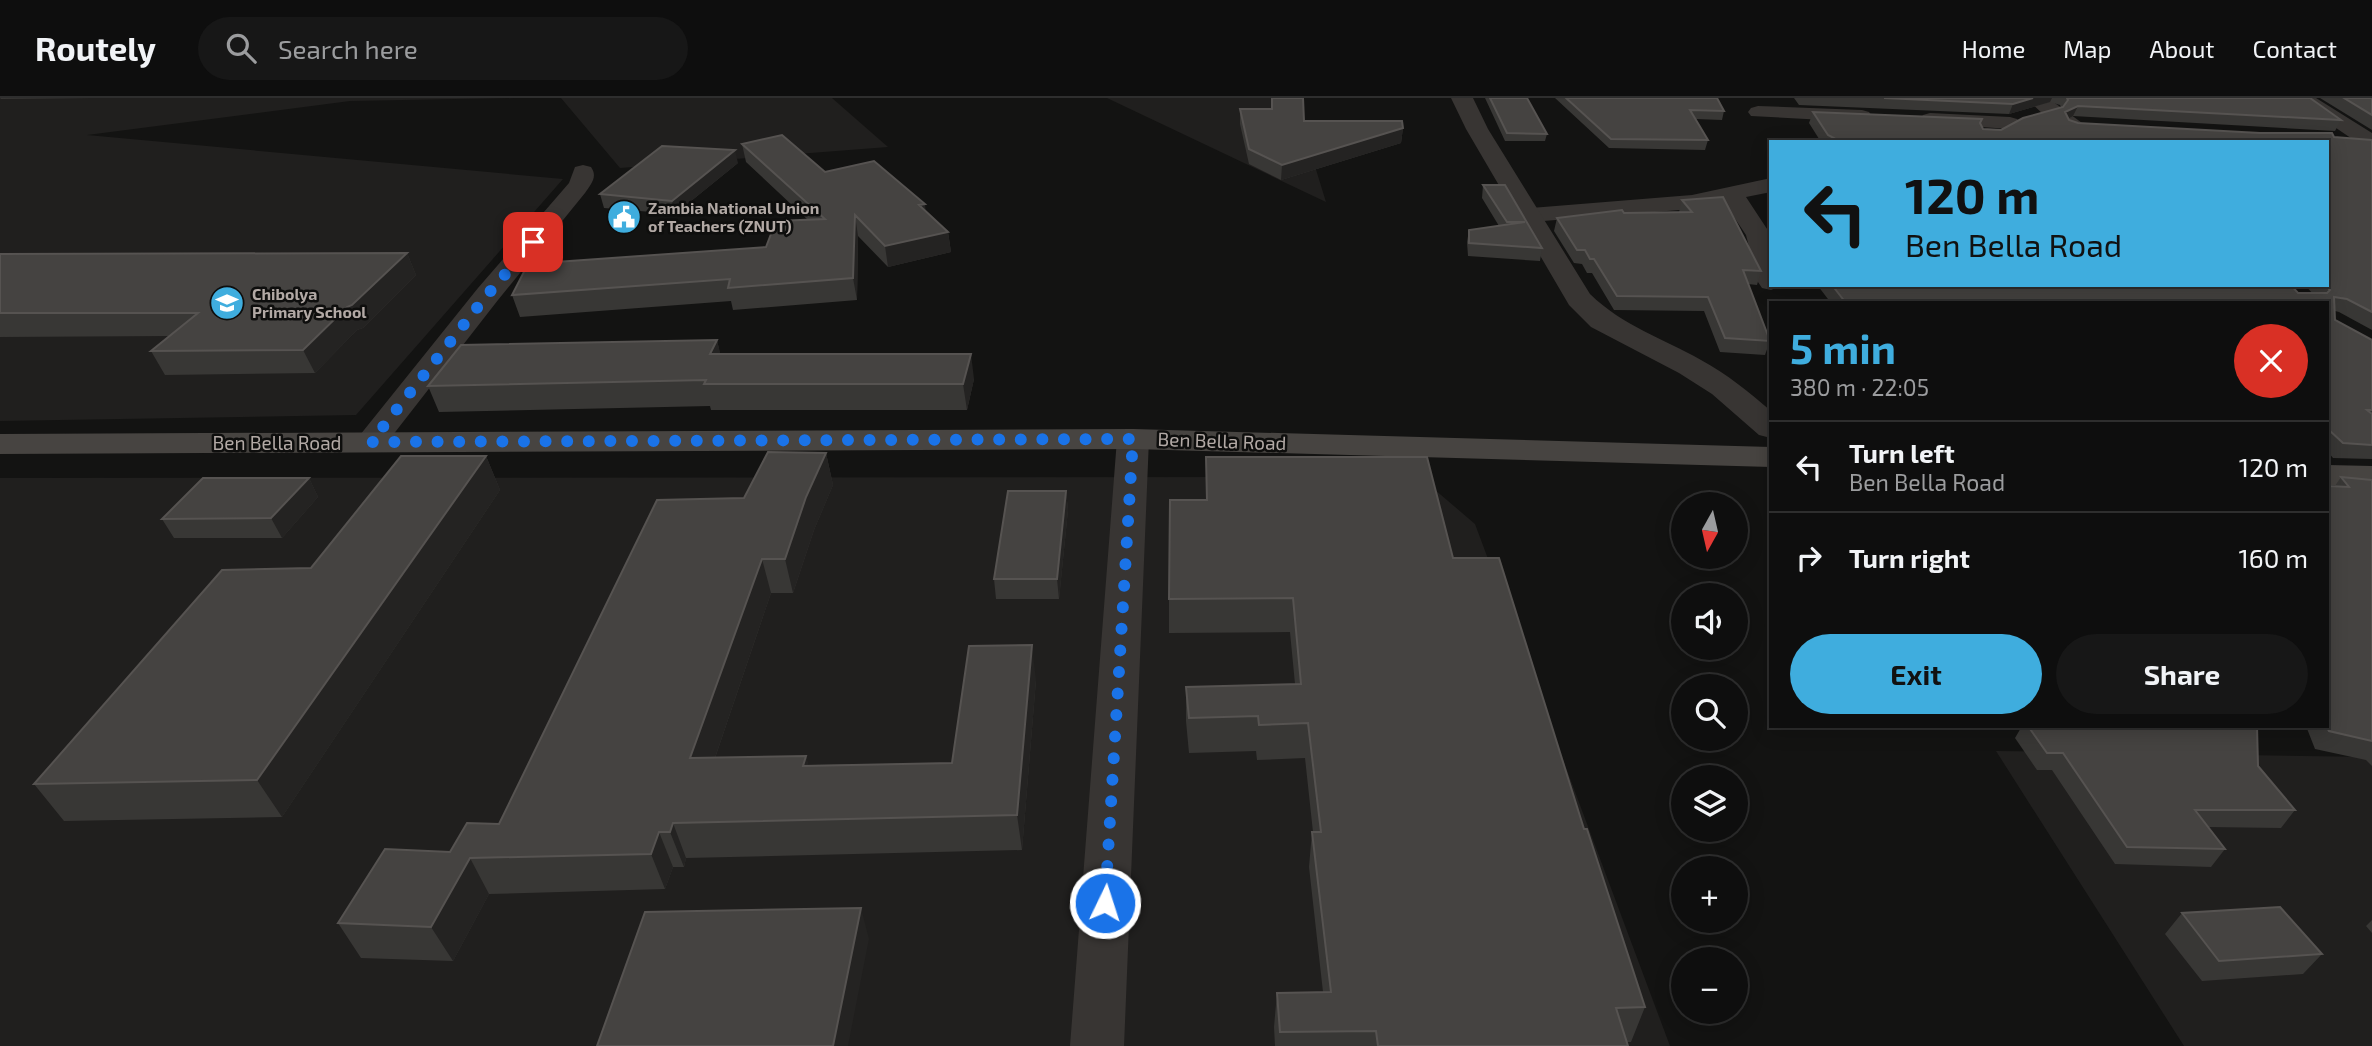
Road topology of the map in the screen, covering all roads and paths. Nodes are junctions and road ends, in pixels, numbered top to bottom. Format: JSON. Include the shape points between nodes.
{"nodes":[{"id":1,"x":1462,"y":98,"type":"edge"},
{"id":2,"x":1869,"y":98,"type":"edge"},
{"id":3,"x":2302,"y":98,"type":"edge"},
{"id":4,"x":1754,"y":105,"type":"edge"},
{"id":5,"x":2044,"y":105,"type":"edge"},
{"id":6,"x":1907,"y":118,"type":"edge"},
{"id":7,"x":2010,"y":123,"type":"junction"},
{"id":8,"x":1770,"y":132,"type":"dead end"},
{"id":9,"x":2106,"y":135,"type":"edge"},
{"id":10,"x":1972,"y":140,"type":"edge"},
{"id":11,"x":2331,"y":140,"type":"edge"},
{"id":12,"x":2372,"y":142,"type":"edge"},
{"id":13,"x":583,"y":172,"type":"dead end"},
{"id":14,"x":1769,"y":185,"type":"edge"},
{"id":15,"x":1730,"y":194,"type":"junction"},
{"id":16,"x":1531,"y":215,"type":"junction"},
{"id":17,"x":1769,"y":274,"type":"edge"},
{"id":18,"x":1769,"y":426,"type":"edge"},
{"id":19,"x":1133,"y":439,"type":"junction"},
{"id":20,"x":371,"y":442,"type":"junction"},
{"id":21,"x":0,"y":444,"type":"edge"},
{"id":22,"x":1769,"y":457,"type":"edge"},
{"id":23,"x":2329,"y":475,"type":"edge"},
{"id":24,"x":2372,"y":477,"type":"edge"},
{"id":25,"x":1097,"y":1046,"type":"edge"}],
"edges":[{"from":1,"to":16,"type":"street"},
{"from":2,"to":4,"type":"street","via":[[1882,117]]},
{"from":3,"to":12,"type":"street"},
{"from":4,"to":8,"type":"street"},
{"from":5,"to":7,"type":"street"},
{"from":5,"to":9,"type":"street","via":[[2073,125]]},
{"from":6,"to":7,"type":"street"},
{"from":7,"to":10,"type":"street"},
{"from":11,"to":12,"type":"street"},
{"from":13,"to":20,"type":"street","via":[[578,188]]},
{"from":14,"to":15,"type":"street"},
{"from":15,"to":16,"type":"street","via":[[1649,207]]},
{"from":15,"to":17,"type":"street","via":[[1749,214],[1762,238]]},
{"from":16,"to":18,"type":"street","via":[[1579,299],[1601,321],[1690,366]]},
{"from":19,"to":20,"type":"main road","name":"Ben Bella Road"},
{"from":19,"to":22,"type":"main road","name":"Ben Bella Road"},
{"from":19,"to":25,"type":"street"},
{"from":20,"to":21,"type":"main road","name":"Ben Bella Road"},
{"from":23,"to":24,"type":"main road"}]}
